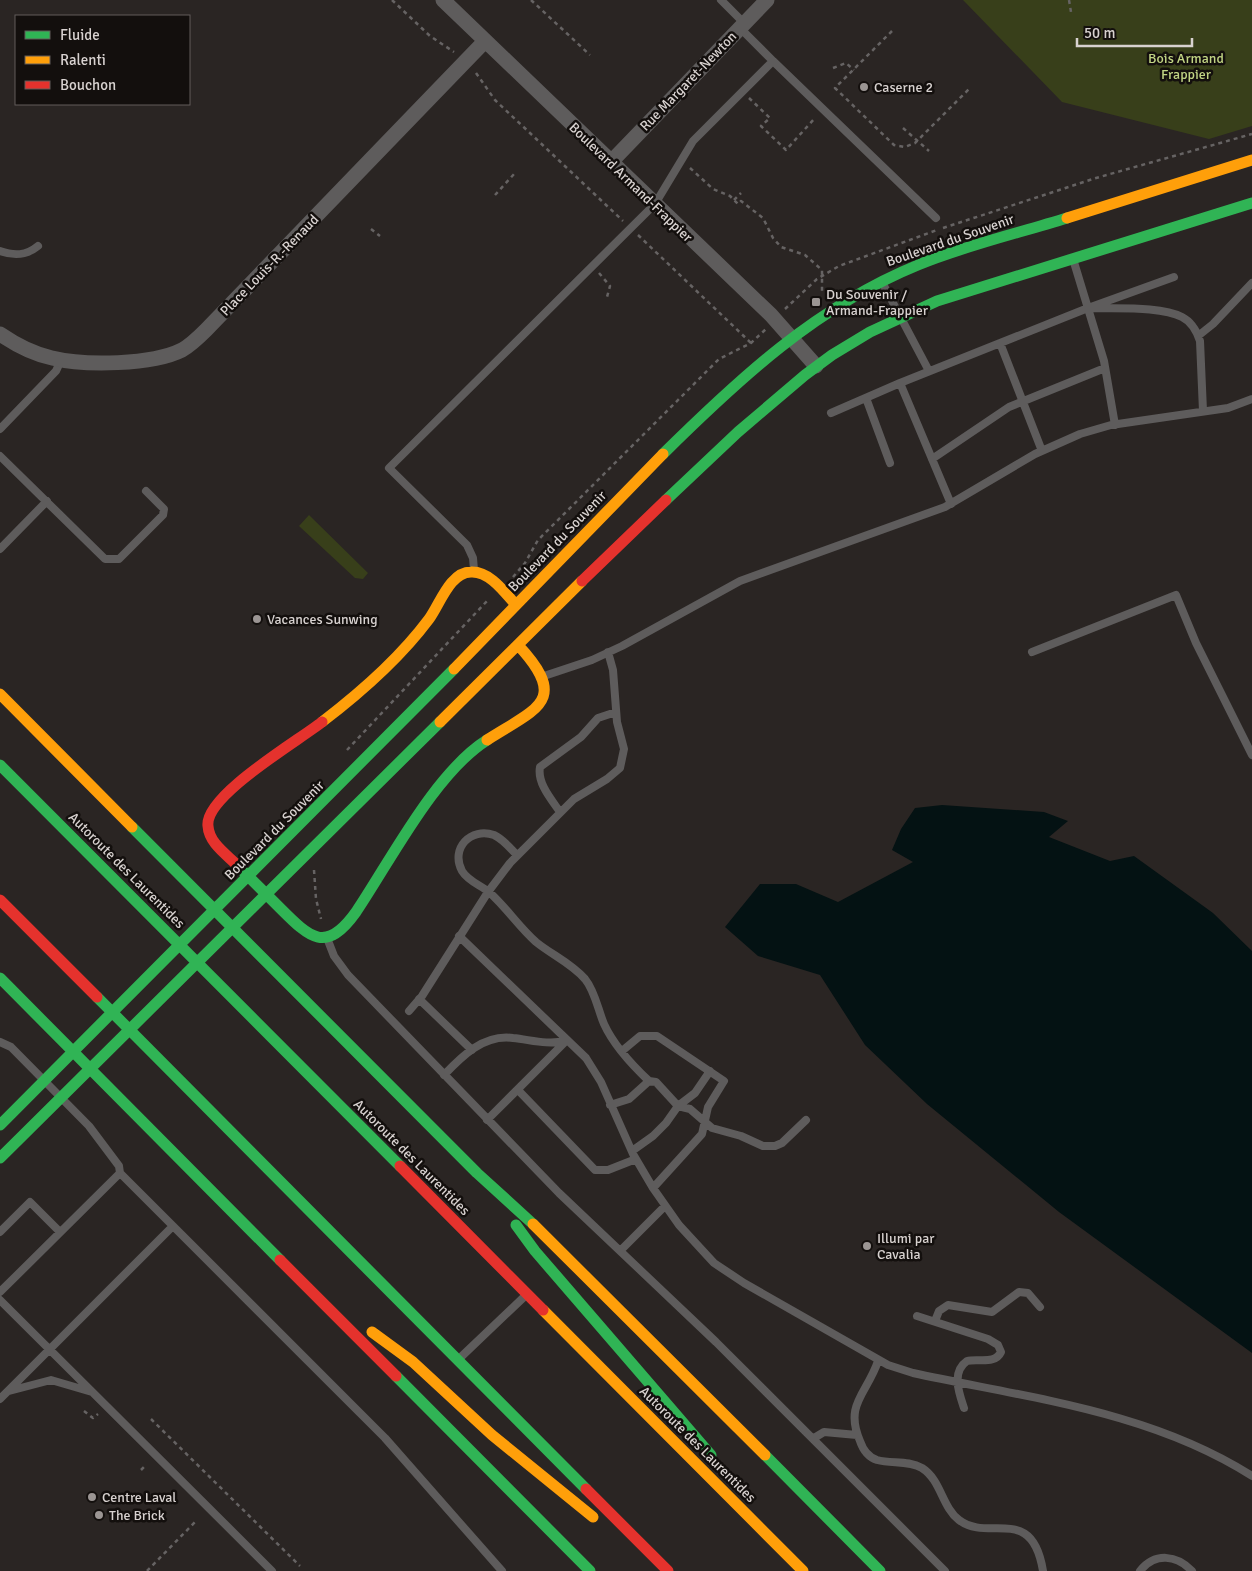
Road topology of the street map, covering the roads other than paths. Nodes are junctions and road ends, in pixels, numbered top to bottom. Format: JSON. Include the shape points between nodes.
{"nodes":[{"id":1,"x":443,"y":0,"type":"edge"},
{"id":2,"x":721,"y":0,"type":"edge"},
{"id":3,"x":767,"y":0,"type":"edge"},
{"id":4,"x":742,"y":26,"type":"junction"},
{"id":5,"x":485,"y":41,"type":"junction"},
{"id":6,"x":775,"y":63,"type":"junction"},
{"id":7,"x":1252,"y":160,"type":"edge"},
{"id":8,"x":611,"y":162,"type":"junction"},
{"id":9,"x":1252,"y":203,"type":"edge"},
{"id":10,"x":655,"y":204,"type":"junction"},
{"id":11,"x":936,"y":218,"type":"dead end"},
{"id":12,"x":38,"y":246,"type":"dead end"},
{"id":13,"x":0,"y":251,"type":"edge"},
{"id":14,"x":1073,"y":257,"type":"junction"},
{"id":15,"x":1174,"y":277,"type":"dead end"},
{"id":16,"x":881,"y":280,"type":"junction"},
{"id":17,"x":1252,"y":283,"type":"edge"},
{"id":18,"x":1088,"y":308,"type":"junction"},
{"id":19,"x":901,"y":316,"type":"junction"},
{"id":20,"x":0,"y":334,"type":"edge"},
{"id":21,"x":791,"y":336,"type":"junction"},
{"id":22,"x":1198,"y":336,"type":"junction"},
{"id":23,"x":1000,"y":343,"type":"junction"},
{"id":24,"x":60,"y":360,"type":"junction"},
{"id":25,"x":816,"y":366,"type":"junction"},
{"id":26,"x":1105,"y":368,"type":"junction"},
{"id":27,"x":929,"y":371,"type":"junction"},
{"id":28,"x":900,"y":383,"type":"junction"},
{"id":29,"x":866,"y":398,"type":"junction"},
{"id":30,"x":1252,"y":399,"type":"edge"},
{"id":31,"x":1022,"y":401,"type":"junction"},
{"id":32,"x":1204,"y":411,"type":"junction"},
{"id":33,"x":831,"y":413,"type":"dead end"},
{"id":34,"x":1116,"y":424,"type":"junction"},
{"id":35,"x":0,"y":429,"type":"edge"},
{"id":36,"x":1042,"y":451,"type":"junction"},
{"id":37,"x":0,"y":456,"type":"edge"},
{"id":38,"x":932,"y":458,"type":"junction"},
{"id":39,"x":890,"y":463,"type":"dead end"},
{"id":40,"x":146,"y":491,"type":"dead end"},
{"id":41,"x":47,"y":502,"type":"junction"},
{"id":42,"x":951,"y":504,"type":"junction"},
{"id":43,"x":0,"y":549,"type":"edge"},
{"id":44,"x":474,"y":572,"type":"junction"},
{"id":45,"x":516,"y":605,"type":"junction"},
{"id":46,"x":518,"y":645,"type":"junction"},
{"id":47,"x":608,"y":652,"type":"junction"},
{"id":48,"x":1032,"y":652,"type":"dead end"},
{"id":49,"x":544,"y":676,"type":"junction"},
{"id":50,"x":0,"y":694,"type":"edge"},
{"id":51,"x":616,"y":712,"type":"junction"},
{"id":52,"x":1252,"y":755,"type":"edge"},
{"id":53,"x":0,"y":765,"type":"edge"},
{"id":54,"x":560,"y":812,"type":"junction"},
{"id":55,"x":517,"y":855,"type":"junction"},
{"id":56,"x":488,"y":892,"type":"junction"},
{"id":57,"x":0,"y":900,"type":"edge"},
{"id":58,"x":459,"y":936,"type":"junction"},
{"id":59,"x":327,"y":937,"type":"junction"},
{"id":60,"x":0,"y":978,"type":"edge"},
{"id":61,"x":419,"y":1000,"type":"junction"},
{"id":62,"x":408,"y":1011,"type":"dead end"},
{"id":63,"x":566,"y":1041,"type":"junction"},
{"id":64,"x":0,"y":1042,"type":"edge"},
{"id":65,"x":472,"y":1050,"type":"junction"},
{"id":66,"x":622,"y":1051,"type":"junction"},
{"id":67,"x":710,"y":1071,"type":"junction"},
{"id":68,"x":444,"y":1075,"type":"junction"},
{"id":69,"x":649,"y":1081,"type":"junction"},
{"id":70,"x":518,"y":1090,"type":"junction"},
{"id":71,"x":610,"y":1105,"type":"junction"},
{"id":72,"x":678,"y":1106,"type":"junction"},
{"id":73,"x":487,"y":1120,"type":"junction"},
{"id":74,"x":806,"y":1120,"type":"dead end"},
{"id":75,"x":706,"y":1122,"type":"junction"},
{"id":76,"x":0,"y":1125,"type":"edge"},
{"id":77,"x":632,"y":1151,"type":"junction"},
{"id":78,"x":0,"y":1158,"type":"edge"},
{"id":79,"x":636,"y":1159,"type":"junction"},
{"id":80,"x":120,"y":1173,"type":"junction"},
{"id":81,"x":477,"y":1173,"type":"junction"},
{"id":82,"x":653,"y":1188,"type":"junction"},
{"id":83,"x":665,"y":1206,"type":"junction"},
{"id":84,"x":173,"y":1226,"type":"junction"},
{"id":85,"x":0,"y":1232,"type":"edge"},
{"id":86,"x":60,"y":1232,"type":"junction"},
{"id":87,"x":621,"y":1250,"type":"junction"},
{"id":88,"x":298,"y":1277,"type":"junction"},
{"id":89,"x":0,"y":1292,"type":"edge"},
{"id":90,"x":527,"y":1294,"type":"junction"},
{"id":91,"x":0,"y":1300,"type":"edge"},
{"id":92,"x":1040,"y":1307,"type":"dead end"},
{"id":93,"x":917,"y":1316,"type":"dead end"},
{"id":94,"x":935,"y":1321,"type":"junction"},
{"id":95,"x":50,"y":1349,"type":"junction"},
{"id":96,"x":459,"y":1359,"type":"junction"},
{"id":97,"x":878,"y":1361,"type":"junction"},
{"id":98,"x":957,"y":1382,"type":"junction"},
{"id":99,"x":8,"y":1391,"type":"junction"},
{"id":100,"x":94,"y":1392,"type":"junction"},
{"id":101,"x":0,"y":1399,"type":"edge"},
{"id":102,"x":964,"y":1408,"type":"dead end"},
{"id":103,"x":857,"y":1435,"type":"junction"},
{"id":104,"x":814,"y":1438,"type":"junction"},
{"id":105,"x":720,"y":1466,"type":"dead end"},
{"id":106,"x":1252,"y":1476,"type":"edge"},
{"id":107,"x":746,"y":1496,"type":"dead end"},
{"id":108,"x":599,"y":1522,"type":"dead end"},
{"id":109,"x":614,"y":1534,"type":"dead end"},
{"id":110,"x":272,"y":1571,"type":"edge"},
{"id":111,"x":502,"y":1571,"type":"edge"},
{"id":112,"x":590,"y":1571,"type":"edge"},
{"id":113,"x":660,"y":1571,"type":"edge"},
{"id":114,"x":668,"y":1571,"type":"edge"},
{"id":115,"x":803,"y":1571,"type":"edge"},
{"id":116,"x":809,"y":1571,"type":"edge"},
{"id":117,"x":880,"y":1571,"type":"edge"},
{"id":118,"x":945,"y":1571,"type":"edge"},
{"id":119,"x":1043,"y":1571,"type":"edge"},
{"id":120,"x":1140,"y":1571,"type":"edge"},
{"id":121,"x":1192,"y":1571,"type":"edge"}],
"edges":[{"from":1,"to":5,"type":"street","name":"Boulevard Armand-Frappier"},
{"from":2,"to":4,"type":"lane"},
{"from":3,"to":4,"type":"street","name":"Rue Margaret-Newton"},
{"from":4,"to":6,"type":"lane"},
{"from":4,"to":8,"type":"street","name":"Rue Margaret-Newton"},
{"from":5,"to":8,"type":"street","name":"Boulevard Armand-Frappier"},
{"from":5,"to":24,"type":"street","name":"Place Louis-R.-Renaud","via":[[206,330],[183,349],[154,359],[136,361]]},
{"from":6,"to":10,"type":"lane","via":[[773,61],[694,141]]},
{"from":6,"to":11,"type":"lane"},
{"from":7,"to":16,"type":"main road","name":"Boulevard du Souvenir","via":[[952,252]]},
{"from":8,"to":10,"type":"street","name":"Boulevard Armand-Frappier"},
{"from":9,"to":14,"type":"main road"},
{"from":10,"to":21,"type":"street","name":"Boulevard Armand-Frappier"},
{"from":10,"to":44,"type":"lane","via":[[390,468],[467,545],[473,558]]},
{"from":12,"to":13,"type":"lane","via":[[23,254],[11,255]]},
{"from":14,"to":18,"type":"lane"},
{"from":14,"to":19,"type":"main road","via":[[956,294]]},
{"from":15,"to":18,"type":"lane"},
{"from":16,"to":19,"type":"lane"},
{"from":16,"to":21,"type":"main road","name":"Boulevard du Souvenir"},
{"from":17,"to":22,"type":"lane"},
{"from":18,"to":22,"type":"lane","via":[[1171,313],[1187,320]]},
{"from":18,"to":23,"type":"lane"},
{"from":18,"to":26,"type":"lane"},
{"from":19,"to":25,"type":"main road"},
{"from":19,"to":27,"type":"lane"},
{"from":20,"to":24,"type":"street","name":"Place Louis-R.-Renaud","via":[[28,351]]},
{"from":21,"to":25,"type":"street","name":"Boulevard Armand-Frappier"},
{"from":21,"to":45,"type":"main road","name":"Boulevard du Souvenir","via":[[741,377],[597,519]]},
{"from":22,"to":32,"type":"lane"},
{"from":23,"to":27,"type":"lane"},
{"from":23,"to":31,"type":"lane"},
{"from":24,"to":35,"type":"lane","via":[[56,371]]},
{"from":25,"to":46,"type":"main road","via":[[705,464]]},
{"from":26,"to":31,"type":"lane"},
{"from":26,"to":34,"type":"lane"},
{"from":27,"to":28,"type":"lane"},
{"from":28,"to":29,"type":"lane"},
{"from":28,"to":38,"type":"lane"},
{"from":29,"to":33,"type":"lane"},
{"from":29,"to":39,"type":"lane"},
{"from":30,"to":32,"type":"lane","via":[[1228,408]]},
{"from":31,"to":36,"type":"lane"},
{"from":31,"to":38,"type":"lane","via":[[999,412]]},
{"from":32,"to":34,"type":"lane"},
{"from":34,"to":36,"type":"lane","via":[[1080,434]]},
{"from":36,"to":42,"type":"lane"},
{"from":37,"to":41,"type":"lane"},
{"from":38,"to":42,"type":"lane"},
{"from":40,"to":41,"type":"lane","via":[[164,509],[163,515],[119,560],[105,559]]},
{"from":41,"to":43,"type":"lane"},
{"from":42,"to":47,"type":"lane","via":[[740,581]]},
{"from":44,"to":45,"type":"main road","via":[[494,582]]},
{"from":44,"to":59,"type":"main road","via":[[465,572],[458,577],[418,632],[350,698],[229,790],[210,812],[208,828],[219,849],[296,925],[311,936]]},
{"from":45,"to":76,"type":"main road","name":"Boulevard du Souvenir"},
{"from":46,"to":49,"type":"main road","via":[[534,660]]},
{"from":46,"to":78,"type":"main road"},
{"from":47,"to":49,"type":"lane"},
{"from":47,"to":51,"type":"lane"},
{"from":48,"to":52,"type":"lane","via":[[1176,594],[1196,643]]},
{"from":49,"to":59,"type":"main road","via":[[545,693],[539,706],[479,745],[457,765],[437,789],[356,912],[342,928]]},
{"from":50,"to":81,"type":"main road"},
{"from":51,"to":54,"type":"lane","via":[[624,749],[620,768],[582,792]]},
{"from":51,"to":54,"type":"lane","via":[[598,718],[581,736],[540,767],[544,788]]},
{"from":53,"to":90,"type":"main road","name":"Autoroute des Laurentides"},
{"from":54,"to":55,"type":"lane"},
{"from":55,"to":56,"type":"lane"},
{"from":55,"to":56,"type":"lane","via":[[499,838],[487,833],[477,832],[464,839],[460,851],[461,868],[469,879]]},
{"from":56,"to":58,"type":"lane"},
{"from":56,"to":66,"type":"lane","via":[[535,942],[585,979],[605,1026]]},
{"from":57,"to":96,"type":"main road"},
{"from":58,"to":61,"type":"lane"},
{"from":58,"to":63,"type":"lane"},
{"from":59,"to":68,"type":"lane","via":[[339,965]]},
{"from":60,"to":88,"type":"main road"},
{"from":61,"to":62,"type":"lane"},
{"from":61,"to":65,"type":"lane"},
{"from":63,"to":65,"type":"lane","via":[[541,1043],[502,1038],[486,1041]]},
{"from":63,"to":70,"type":"lane"},
{"from":63,"to":71,"type":"lane","via":[[593,1069]]},
{"from":64,"to":80,"type":"lane","via":[[11,1048],[89,1126],[120,1166]]},
{"from":65,"to":68,"type":"lane","via":[[459,1058]]},
{"from":66,"to":67,"type":"lane","via":[[640,1036],[651,1034]]},
{"from":66,"to":69,"type":"lane"},
{"from":67,"to":72,"type":"lane","via":[[694,1093]]},
{"from":67,"to":75,"type":"lane","via":[[724,1081],[708,1107]]},
{"from":68,"to":73,"type":"lane"},
{"from":69,"to":71,"type":"lane","via":[[629,1099]]},
{"from":69,"to":72,"type":"lane","via":[[656,1082]]},
{"from":70,"to":73,"type":"lane"},
{"from":70,"to":79,"type":"lane","via":[[595,1170],[608,1170]]},
{"from":71,"to":77,"type":"lane"},
{"from":72,"to":75,"type":"lane","via":[[690,1109]]},
{"from":72,"to":77,"type":"lane","via":[[653,1136]]},
{"from":73,"to":87,"type":"lane"},
{"from":74,"to":75,"type":"lane","via":[[788,1139],[769,1147],[716,1130]]},
{"from":75,"to":82,"type":"lane","via":[[702,1134]]},
{"from":77,"to":79,"type":"lane"},
{"from":79,"to":82,"type":"lane"},
{"from":80,"to":84,"type":"lane"},
{"from":80,"to":86,"type":"lane"},
{"from":81,"to":105,"type":"main road","via":[[535,1251]]},
{"from":81,"to":117,"type":"main road","via":[[549,1238]]},
{"from":82,"to":83,"type":"lane"},
{"from":83,"to":87,"type":"lane"},
{"from":83,"to":97,"type":"lane","via":[[701,1249],[730,1274]]},
{"from":84,"to":95,"type":"lane"},
{"from":84,"to":111,"type":"lane","via":[[385,1438]]},
{"from":85,"to":86,"type":"lane","via":[[30,1202]]},
{"from":86,"to":89,"type":"lane"},
{"from":87,"to":104,"type":"lane"},
{"from":88,"to":108,"type":"main road","via":[[413,1362],[492,1435]]},
{"from":88,"to":112,"type":"main road"},
{"from":90,"to":96,"type":"lane"},
{"from":90,"to":115,"type":"main road","name":"Autoroute des Laurentides"},
{"from":91,"to":95,"type":"lane"},
{"from":92,"to":94,"type":"lane","via":[[1028,1293],[1019,1292],[992,1312],[948,1305],[939,1311]]},
{"from":93,"to":94,"type":"lane"},
{"from":94,"to":98,"type":"lane","via":[[996,1342],[1000,1348],[1000,1355],[991,1360],[972,1360],[963,1364]]},
{"from":95,"to":99,"type":"lane"},
{"from":95,"to":100,"type":"lane"},
{"from":96,"to":114,"type":"main road"},
{"from":97,"to":98,"type":"lane","via":[[913,1373]]},
{"from":97,"to":103,"type":"lane","via":[[854,1408]]},
{"from":98,"to":102,"type":"lane"},
{"from":98,"to":106,"type":"lane","via":[[1096,1410],[1185,1443]]},
{"from":99,"to":100,"type":"lane","via":[[51,1380]]},
{"from":99,"to":101,"type":"lane"},
{"from":100,"to":110,"type":"lane"},
{"from":103,"to":104,"type":"lane","via":[[824,1432]]},
{"from":103,"to":119,"type":"lane","via":[[871,1457],[913,1465],[926,1471],[954,1515],[966,1524],[981,1528],[1008,1528],[1023,1534],[1035,1545]]},
{"from":104,"to":118,"type":"lane"},
{"from":107,"to":116,"type":"main road"},
{"from":109,"to":113,"type":"main road"},
{"from":120,"to":121,"type":"lane","via":[[1154,1560],[1167,1557],[1179,1560]]}]}
